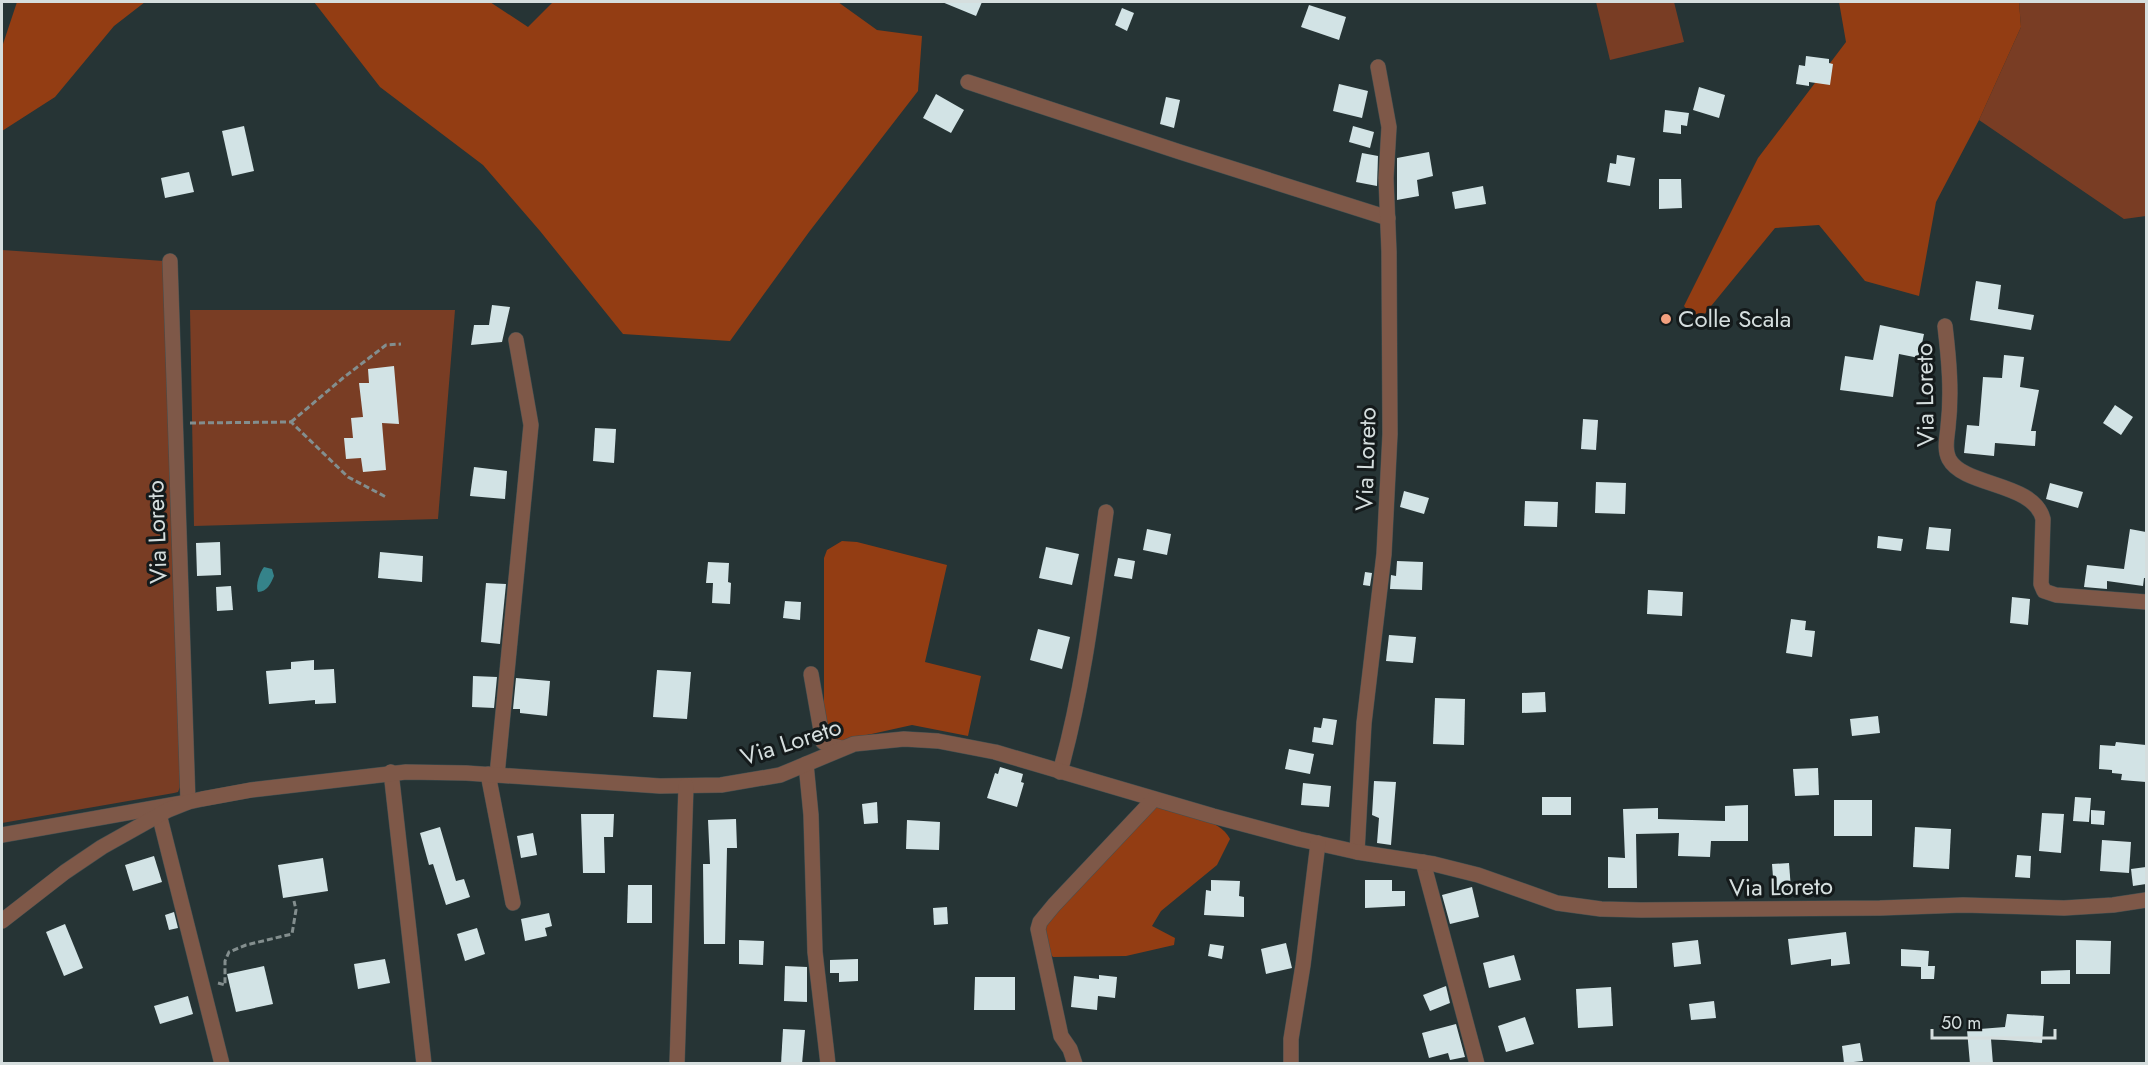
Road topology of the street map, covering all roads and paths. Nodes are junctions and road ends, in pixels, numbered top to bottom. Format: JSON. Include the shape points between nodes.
{"nodes":[{"id":1,"x":1378,"y":67,"type":"dead end"},
{"id":2,"x":968,"y":82,"type":"dead end"},
{"id":3,"x":1388,"y":218,"type":"junction"},
{"id":4,"x":170,"y":261,"type":"dead end"},
{"id":5,"x":1946,"y":326,"type":"dead end"},
{"id":6,"x":516,"y":340,"type":"dead end"},
{"id":7,"x":401,"y":344,"type":"dead end"},
{"id":8,"x":291,"y":422,"type":"junction"},
{"id":9,"x":176,"y":423,"type":"junction"},
{"id":10,"x":386,"y":497,"type":"dead end"},
{"id":11,"x":1106,"y":512,"type":"dead end"},
{"id":12,"x":2146,"y":602,"type":"edge"},
{"id":13,"x":811,"y":674,"type":"dead end"},
{"id":14,"x":842,"y":748,"type":"junction"},
{"id":15,"x":806,"y":764,"type":"junction"},
{"id":16,"x":391,"y":772,"type":"junction"},
{"id":17,"x":1060,"y":772,"type":"junction"},
{"id":18,"x":493,"y":775,"type":"junction"},
{"id":19,"x":686,"y":786,"type":"junction"},
{"id":20,"x":1154,"y":799,"type":"junction"},
{"id":21,"x":188,"y":802,"type":"junction"},
{"id":22,"x":159,"y":814,"type":"junction"},
{"id":23,"x":2,"y":835,"type":"edge"},
{"id":24,"x":1318,"y":843,"type":"junction"},
{"id":25,"x":1357,"y":852,"type":"junction"},
{"id":26,"x":1423,"y":862,"type":"junction"},
{"id":27,"x":2146,"y":900,"type":"edge"},
{"id":28,"x":294,"y":902,"type":"dead end"},
{"id":29,"x":513,"y":903,"type":"dead end"},
{"id":30,"x":2,"y":921,"type":"edge"},
{"id":31,"x":218,"y":983,"type":"dead end"},
{"id":32,"x":222,"y":1064,"type":"edge"},
{"id":33,"x":424,"y":1064,"type":"edge"},
{"id":34,"x":677,"y":1064,"type":"edge"},
{"id":35,"x":828,"y":1064,"type":"edge"},
{"id":36,"x":1075,"y":1064,"type":"edge"},
{"id":37,"x":1291,"y":1064,"type":"edge"},
{"id":38,"x":1476,"y":1064,"type":"edge"}],
"edges":[{"from":1,"to":3,"type":"street","name":"Via Loreto","via":[[1389,128]]},
{"from":2,"to":3,"type":"street"},
{"from":3,"to":25,"type":"street","name":"Via Loreto","via":[[1391,387],[1386,520],[1365,723]]},
{"from":4,"to":9,"type":"street","name":"Via Loreto"},
{"from":5,"to":12,"type":"street","name":"Via Loreto","via":[[1950,373],[1947,453],[1961,470],[2028,498],[2040,510],[2043,591]]},
{"from":6,"to":18,"type":"street","via":[[531,425]]},
{"from":7,"to":8,"type":"path","via":[[386,345]]},
{"from":8,"to":9,"type":"path"},
{"from":8,"to":10,"type":"path","via":[[348,477]]},
{"from":9,"to":21,"type":"street","name":"Via Loreto"},
{"from":11,"to":17,"type":"street","via":[[1088,650]]},
{"from":13,"to":14,"type":"street","via":[[823,742]]},
{"from":14,"to":15,"type":"street","name":"Via Loreto"},
{"from":14,"to":17,"type":"street","name":"Via Loreto","via":[[884,740],[927,740],[995,752]]},
{"from":15,"to":19,"type":"street","name":"Via Loreto","via":[[780,775],[736,784]]},
{"from":15,"to":35,"type":"street","via":[[815,952]]},
{"from":16,"to":18,"type":"street","name":"Via Loreto"},
{"from":16,"to":21,"type":"street","name":"Via Loreto"},
{"from":16,"to":33,"type":"street"},
{"from":17,"to":20,"type":"street","name":"Via Loreto"},
{"from":18,"to":19,"type":"street","name":"Via Loreto"},
{"from":18,"to":29,"type":"street"},
{"from":19,"to":34,"type":"street"},
{"from":20,"to":24,"type":"street","name":"Via Loreto"},
{"from":20,"to":36,"type":"street","via":[[1045,915],[1038,929],[1061,1036]]},
{"from":21,"to":22,"type":"street","name":"Via Loreto"},
{"from":21,"to":23,"type":"street"},
{"from":22,"to":30,"type":"street","name":"Via Loreto","via":[[65,872]]},
{"from":22,"to":32,"type":"street"},
{"from":24,"to":25,"type":"street","name":"Via Loreto"},
{"from":24,"to":37,"type":"street","via":[[1291,1039]]},
{"from":25,"to":26,"type":"street","name":"Via Loreto"},
{"from":26,"to":27,"type":"street","name":"Via Loreto","via":[[1478,875],[1557,903],[1601,909],[1963,905],[2064,908]]},
{"from":26,"to":38,"type":"street"},
{"from":28,"to":31,"type":"path","via":[[292,934],[229,952],[225,985]]}]}
